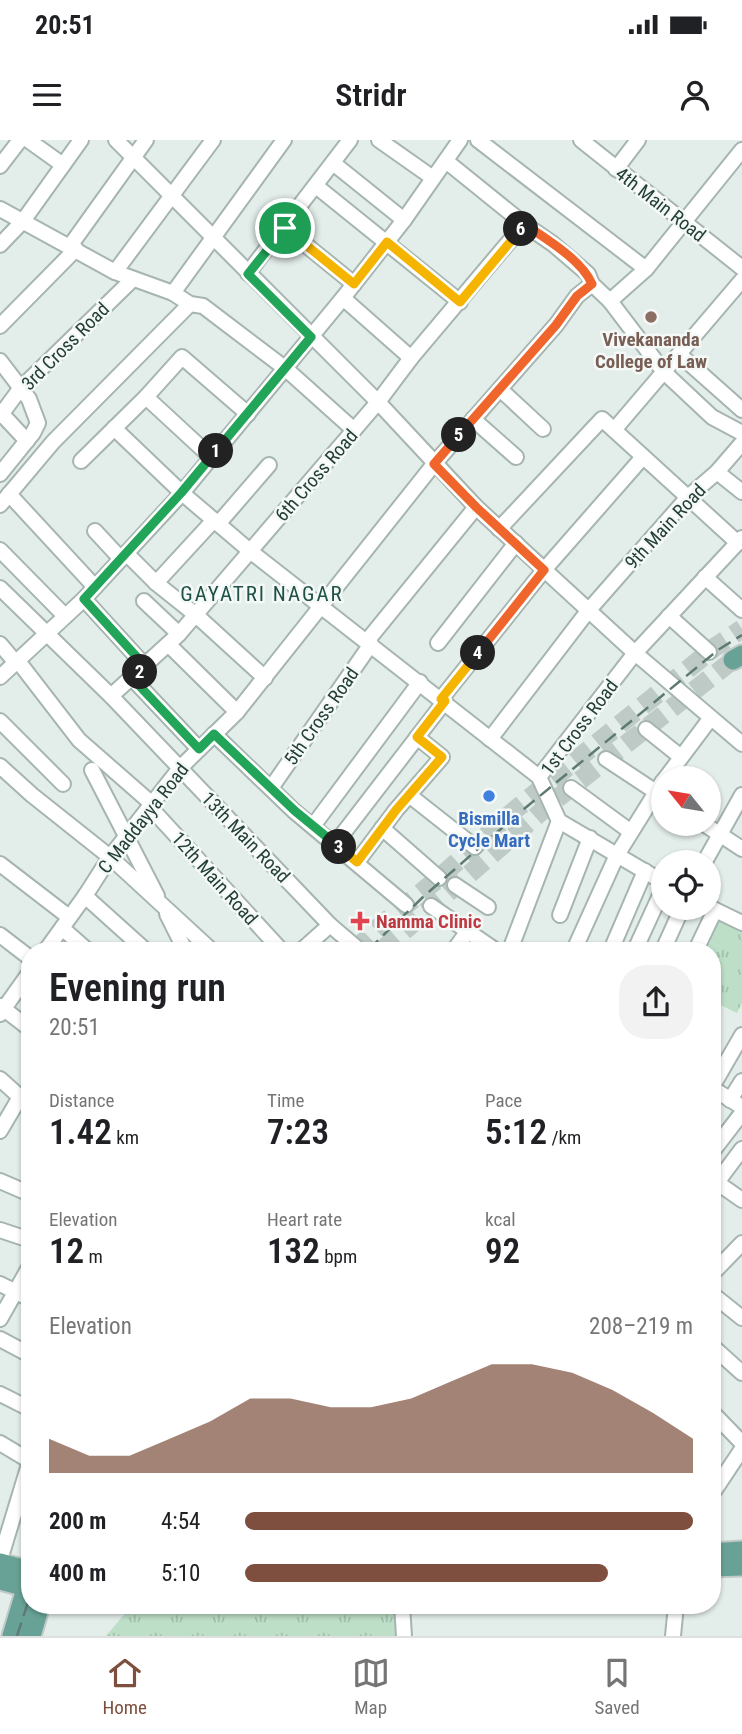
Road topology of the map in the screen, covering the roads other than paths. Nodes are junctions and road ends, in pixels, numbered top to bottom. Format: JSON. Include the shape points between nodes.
{"nodes":[{"id":1,"x":20,"y":140,"type":"edge"},
{"id":2,"x":28,"y":140,"type":"edge"},
{"id":3,"x":81,"y":140,"type":"edge"},
{"id":4,"x":116,"y":140,"type":"edge"},
{"id":5,"x":146,"y":140,"type":"edge"},
{"id":6,"x":213,"y":140,"type":"edge"},
{"id":7,"x":284,"y":140,"type":"edge"},
{"id":8,"x":350,"y":140,"type":"edge"},
{"id":9,"x":379,"y":140,"type":"edge"},
{"id":10,"x":460,"y":140,"type":"edge"},
{"id":11,"x":478,"y":140,"type":"edge"},
{"id":12,"x":581,"y":140,"type":"edge"},
{"id":13,"x":638,"y":140,"type":"edge"},
{"id":14,"x":742,"y":149,"type":"edge"},
{"id":15,"x":134,"y":157,"type":"junction"},
{"id":16,"x":446,"y":161,"type":"junction"},
{"id":17,"x":333,"y":163,"type":"junction"},
{"id":18,"x":63,"y":165,"type":"junction"},
{"id":19,"x":0,"y":166,"type":"edge"},
{"id":20,"x":616,"y":169,"type":"junction"},
{"id":21,"x":433,"y":178,"type":"junction"},
{"id":22,"x":316,"y":186,"type":"junction"},
{"id":23,"x":173,"y":195,"type":"junction"},
{"id":24,"x":0,"y":209,"type":"edge"},
{"id":25,"x":404,"y":220,"type":"junction"},
{"id":26,"x":23,"y":221,"type":"junction"},
{"id":27,"x":684,"y":222,"type":"junction"},
{"id":28,"x":524,"y":224,"type":"junction"},
{"id":29,"x":285,"y":228,"type":"junction"},
{"id":30,"x":213,"y":238,"type":"junction"},
{"id":31,"x":387,"y":242,"type":"junction"},
{"id":32,"x":0,"y":245,"type":"edge"},
{"id":33,"x":73,"y":247,"type":"junction"},
{"id":34,"x":742,"y":268,"type":"edge"},
{"id":35,"x":646,"y":269,"type":"junction"},
{"id":36,"x":115,"y":272,"type":"junction"},
{"id":37,"x":248,"y":274,"type":"junction"},
{"id":38,"x":132,"y":280,"type":"junction"},
{"id":39,"x":742,"y":280,"type":"edge"},
{"id":40,"x":354,"y":284,"type":"junction"},
{"id":41,"x":592,"y":284,"type":"junction"},
{"id":42,"x":173,"y":293,"type":"junction"},
{"id":43,"x":343,"y":298,"type":"junction"},
{"id":44,"x":610,"y":301,"type":"junction"},
{"id":45,"x":460,"y":302,"type":"junction"},
{"id":46,"x":190,"y":304,"type":"junction"},
{"id":47,"x":0,"y":326,"type":"edge"},
{"id":48,"x":311,"y":337,"type":"junction"},
{"id":49,"x":680,"y":355,"type":"junction"},
{"id":50,"x":411,"y":358,"type":"junction"},
{"id":51,"x":0,"y":361,"type":"edge"},
{"id":52,"x":286,"y":369,"type":"junction"},
{"id":53,"x":664,"y":372,"type":"junction"},
{"id":54,"x":20,"y":389,"type":"junction"},
{"id":55,"x":500,"y":389,"type":"junction"},
{"id":56,"x":146,"y":397,"type":"junction"},
{"id":57,"x":378,"y":402,"type":"junction"},
{"id":58,"x":740,"y":406,"type":"edge"},
{"id":59,"x":1,"y":414,"type":"edge"},
{"id":60,"x":248,"y":414,"type":"junction"},
{"id":61,"x":473,"y":419,"type":"junction"},
{"id":62,"x":114,"y":428,"type":"junction"},
{"id":63,"x":543,"y":429,"type":"dead end"},
{"id":64,"x":354,"y":430,"type":"junction"},
{"id":65,"x":614,"y":430,"type":"junction"},
{"id":66,"x":742,"y":433,"type":"edge"},
{"id":67,"x":27,"y":440,"type":"junction"},
{"id":68,"x":742,"y":443,"type":"edge"},
{"id":69,"x":211,"y":457,"type":"junction"},
{"id":70,"x":516,"y":457,"type":"dead end"},
{"id":71,"x":643,"y":457,"type":"junction"},
{"id":72,"x":81,"y":461,"type":"dead end"},
{"id":73,"x":434,"y":464,"type":"junction"},
{"id":74,"x":270,"y":465,"type":"dead end"},
{"id":75,"x":717,"y":472,"type":"junction"},
{"id":76,"x":0,"y":474,"type":"edge"},
{"id":77,"x":742,"y":492,"type":"edge"},
{"id":78,"x":181,"y":493,"type":"junction"},
{"id":79,"x":688,"y":497,"type":"junction"},
{"id":80,"x":4,"y":500,"type":"edge"},
{"id":81,"x":476,"y":507,"type":"junction"},
{"id":82,"x":216,"y":522,"type":"junction"},
{"id":83,"x":499,"y":529,"type":"junction"},
{"id":84,"x":95,"y":531,"type":"dead end"},
{"id":85,"x":740,"y":541,"type":"edge"},
{"id":86,"x":516,"y":543,"type":"junction"},
{"id":87,"x":0,"y":550,"type":"edge"},
{"id":88,"x":250,"y":551,"type":"junction"},
{"id":89,"x":123,"y":556,"type":"junction"},
{"id":90,"x":544,"y":570,"type":"junction"},
{"id":91,"x":705,"y":578,"type":"junction"},
{"id":92,"x":156,"y":583,"type":"junction"},
{"id":93,"x":94,"y":587,"type":"junction"},
{"id":94,"x":0,"y":588,"type":"edge"},
{"id":95,"x":84,"y":599,"type":"junction"},
{"id":96,"x":144,"y":601,"type":"dead end"},
{"id":97,"x":321,"y":606,"type":"junction"},
{"id":98,"x":742,"y":610,"type":"edge"},
{"id":99,"x":588,"y":611,"type":"junction"},
{"id":100,"x":196,"y":615,"type":"junction"},
{"id":101,"x":669,"y":615,"type":"junction"},
{"id":102,"x":65,"y":617,"type":"junction"},
{"id":103,"x":47,"y":634,"type":"junction"},
{"id":104,"x":174,"y":640,"type":"junction"},
{"id":105,"x":369,"y":643,"type":"junction"},
{"id":106,"x":438,"y":643,"type":"dead end"},
{"id":107,"x":0,"y":644,"type":"edge"},
{"id":108,"x":709,"y":652,"type":"dead end"},
{"id":109,"x":635,"y":653,"type":"junction"},
{"id":110,"x":17,"y":662,"type":"junction"},
{"id":111,"x":146,"y":667,"type":"junction"},
{"id":112,"x":0,"y":677,"type":"edge"},
{"id":113,"x":265,"y":677,"type":"junction"},
{"id":114,"x":132,"y":678,"type":"junction"},
{"id":115,"x":419,"y":682,"type":"junction"},
{"id":116,"x":111,"y":696,"type":"junction"},
{"id":117,"x":443,"y":700,"type":"junction"},
{"id":118,"x":237,"y":712,"type":"junction"},
{"id":119,"x":710,"y":719,"type":"junction"},
{"id":120,"x":0,"y":721,"type":"edge"},
{"id":121,"x":646,"y":729,"type":"dead end"},
{"id":122,"x":214,"y":734,"type":"junction"},
{"id":123,"x":417,"y":737,"type":"junction"},
{"id":124,"x":490,"y":739,"type":"junction"},
{"id":125,"x":742,"y":744,"type":"edge"},
{"id":126,"x":199,"y":749,"type":"junction"},
{"id":127,"x":681,"y":757,"type":"junction"},
{"id":128,"x":607,"y":760,"type":"dead end"},
{"id":129,"x":0,"y":766,"type":"edge"},
{"id":130,"x":675,"y":766,"type":"edge"},
{"id":131,"x":180,"y":768,"type":"junction"},
{"id":132,"x":92,"y":770,"type":"dead end"},
{"id":133,"x":539,"y":777,"type":"junction"},
{"id":134,"x":651,"y":782,"type":"edge"},
{"id":135,"x":63,"y":784,"type":"dead end"},
{"id":136,"x":271,"y":788,"type":"junction"},
{"id":137,"x":571,"y":788,"type":"dead end"},
{"id":138,"x":409,"y":795,"type":"junction"},
{"id":139,"x":742,"y":795,"type":"edge"},
{"id":140,"x":651,"y":803,"type":"edge"},
{"id":141,"x":150,"y":804,"type":"junction"},
{"id":142,"x":559,"y":821,"type":"junction"},
{"id":143,"x":313,"y":826,"type":"junction"},
{"id":144,"x":382,"y":828,"type":"junction"},
{"id":145,"x":721,"y":829,"type":"edge"},
{"id":146,"x":631,"y":832,"type":"junction"},
{"id":147,"x":721,"y":836,"type":"edge"},
{"id":148,"x":126,"y":837,"type":"junction"},
{"id":149,"x":590,"y":838,"type":"junction"},
{"id":150,"x":335,"y":844,"type":"junction"},
{"id":151,"x":475,"y":847,"type":"dead end"},
{"id":152,"x":742,"y":849,"type":"edge"},
{"id":153,"x":617,"y":855,"type":"junction"},
{"id":154,"x":110,"y":857,"type":"junction"},
{"id":155,"x":357,"y":862,"type":"junction"},
{"id":156,"x":0,"y":864,"type":"edge"},
{"id":157,"x":645,"y":871,"type":"junction"},
{"id":158,"x":651,"y":875,"type":"edge"},
{"id":159,"x":439,"y":878,"type":"dead end"},
{"id":160,"x":455,"y":885,"type":"dead end"},
{"id":161,"x":85,"y":896,"type":"junction"},
{"id":162,"x":162,"y":905,"type":"junction"},
{"id":163,"x":406,"y":905,"type":"dead end"},
{"id":164,"x":430,"y":906,"type":"dead end"},
{"id":165,"x":488,"y":906,"type":"dead end"},
{"id":166,"x":721,"y":912,"type":"edge"},
{"id":167,"x":560,"y":915,"type":"dead end"},
{"id":168,"x":651,"y":915,"type":"edge"},
{"id":169,"x":677,"y":920,"type":"edge"},
{"id":170,"x":707,"y":920,"type":"edge"},
{"id":171,"x":65,"y":923,"type":"junction"},
{"id":172,"x":742,"y":923,"type":"edge"},
{"id":173,"x":330,"y":925,"type":"junction"},
{"id":174,"x":468,"y":931,"type":"junction"},
{"id":175,"x":0,"y":935,"type":"edge"},
{"id":176,"x":52,"y":942,"type":"edge"},
{"id":177,"x":80,"y":942,"type":"edge"},
{"id":178,"x":136,"y":942,"type":"edge"},
{"id":179,"x":182,"y":942,"type":"edge"},
{"id":180,"x":202,"y":942,"type":"edge"},
{"id":181,"x":274,"y":942,"type":"edge"},
{"id":182,"x":311,"y":942,"type":"edge"},
{"id":183,"x":350,"y":942,"type":"edge"},
{"id":184,"x":460,"y":942,"type":"edge"},
{"id":185,"x":484,"y":942,"type":"edge"},
{"id":186,"x":513,"y":942,"type":"edge"},
{"id":187,"x":578,"y":942,"type":"edge"},
{"id":188,"x":614,"y":942,"type":"edge"},
{"id":189,"x":639,"y":942,"type":"edge"},
{"id":190,"x":667,"y":942,"type":"edge"},
{"id":191,"x":699,"y":942,"type":"edge"},
{"id":192,"x":21,"y":951,"type":"edge"},
{"id":193,"x":21,"y":983,"type":"edge"},
{"id":194,"x":1,"y":1009,"type":"edge"},
{"id":195,"x":21,"y":1023,"type":"edge"},
{"id":196,"x":742,"y":1035,"type":"edge"},
{"id":197,"x":721,"y":1071,"type":"edge"},
{"id":198,"x":0,"y":1079,"type":"edge"},
{"id":199,"x":742,"y":1080,"type":"edge"},
{"id":200,"x":721,"y":1094,"type":"edge"},
{"id":201,"x":21,"y":1097,"type":"edge"},
{"id":202,"x":21,"y":1106,"type":"edge"},
{"id":203,"x":737,"y":1106,"type":"edge"},
{"id":204,"x":0,"y":1131,"type":"edge"},
{"id":205,"x":721,"y":1136,"type":"edge"},
{"id":206,"x":742,"y":1149,"type":"edge"},
{"id":207,"x":721,"y":1175,"type":"edge"},
{"id":208,"x":0,"y":1181,"type":"edge"},
{"id":209,"x":721,"y":1188,"type":"edge"},
{"id":210,"x":21,"y":1190,"type":"edge"},
{"id":211,"x":742,"y":1200,"type":"edge"},
{"id":212,"x":0,"y":1230,"type":"edge"},
{"id":213,"x":21,"y":1237,"type":"edge"},
{"id":214,"x":740,"y":1249,"type":"edge"},
{"id":215,"x":721,"y":1266,"type":"edge"},
{"id":216,"x":21,"y":1282,"type":"edge"},
{"id":217,"x":0,"y":1284,"type":"edge"},
{"id":218,"x":15,"y":1292,"type":"junction"},
{"id":219,"x":21,"y":1295,"type":"edge"},
{"id":220,"x":721,"y":1301,"type":"edge"},
{"id":221,"x":742,"y":1318,"type":"edge"},
{"id":222,"x":0,"y":1319,"type":"edge"},
{"id":223,"x":0,"y":1339,"type":"edge"},
{"id":224,"x":21,"y":1350,"type":"edge"},
{"id":225,"x":721,"y":1354,"type":"edge"},
{"id":226,"x":742,"y":1373,"type":"edge"},
{"id":227,"x":0,"y":1394,"type":"edge"},
{"id":228,"x":21,"y":1404,"type":"edge"},
{"id":229,"x":721,"y":1421,"type":"edge"},
{"id":230,"x":0,"y":1443,"type":"edge"},
{"id":231,"x":742,"y":1443,"type":"edge"},
{"id":232,"x":742,"y":1449,"type":"edge"},
{"id":233,"x":21,"y":1456,"type":"edge"},
{"id":234,"x":721,"y":1478,"type":"edge"},
{"id":235,"x":21,"y":1490,"type":"edge"},
{"id":236,"x":0,"y":1509,"type":"edge"},
{"id":237,"x":12,"y":1518,"type":"junction"},
{"id":238,"x":742,"y":1551,"type":"edge"},
{"id":239,"x":721,"y":1552,"type":"edge"},
{"id":240,"x":0,"y":1562,"type":"edge"},
{"id":241,"x":742,"y":1566,"type":"edge"},
{"id":242,"x":721,"y":1567,"type":"edge"},
{"id":243,"x":21,"y":1576,"type":"edge"},
{"id":244,"x":0,"y":1580,"type":"edge"},
{"id":245,"x":21,"y":1581,"type":"edge"},
{"id":246,"x":21,"y":1607,"type":"edge"},
{"id":247,"x":37,"y":1614,"type":"edge"},
{"id":248,"x":403,"y":1614,"type":"edge"},
{"id":249,"x":675,"y":1614,"type":"edge"},
{"id":250,"x":12,"y":1636,"type":"edge"},
{"id":251,"x":31,"y":1636,"type":"edge"},
{"id":252,"x":404,"y":1636,"type":"edge"},
{"id":253,"x":673,"y":1636,"type":"edge"}],
"edges":[{"from":1,"to":19,"type":"street"},
{"from":2,"to":18,"type":"street"},
{"from":3,"to":18,"type":"street"},
{"from":4,"to":15,"type":"street"},
{"from":5,"to":15,"type":"street"},
{"from":6,"to":23,"type":"street"},
{"from":7,"to":30,"type":"street"},
{"from":8,"to":17,"type":"street"},
{"from":9,"to":21,"type":"street"},
{"from":10,"to":16,"type":"street"},
{"from":11,"to":35,"type":"street"},
{"from":12,"to":20,"type":"street","name":"4th Main Road"},
{"from":13,"to":20,"type":"street"},
{"from":14,"to":27,"type":"street"},
{"from":15,"to":23,"type":"street"},
{"from":15,"to":33,"type":"street"},
{"from":16,"to":21,"type":"street"},
{"from":16,"to":28,"type":"street"},
{"from":17,"to":22,"type":"street"},
{"from":17,"to":25,"type":"street"},
{"from":18,"to":26,"type":"street"},
{"from":20,"to":27,"type":"street","name":"4th Main Road"},
{"from":21,"to":25,"type":"street"},
{"from":22,"to":29,"type":"street"},
{"from":22,"to":31,"type":"street"},
{"from":23,"to":30,"type":"street"},
{"from":23,"to":36,"type":"street"},
{"from":24,"to":26,"type":"street"},
{"from":25,"to":31,"type":"street"},
{"from":26,"to":32,"type":"street"},
{"from":26,"to":33,"type":"street"},
{"from":27,"to":34,"type":"street","name":"4th Main Road"},
{"from":27,"to":35,"type":"street"},
{"from":28,"to":41,"type":"street","via":[[579,266]]},
{"from":28,"to":45,"type":"street","name":"6th Cross Road"},
{"from":29,"to":37,"type":"street"},
{"from":29,"to":40,"type":"street"},
{"from":30,"to":37,"type":"street"},
{"from":30,"to":42,"type":"street"},
{"from":31,"to":40,"type":"street"},
{"from":31,"to":45,"type":"street"},
{"from":33,"to":36,"type":"street"},
{"from":33,"to":47,"type":"street"},
{"from":35,"to":44,"type":"street"},
{"from":36,"to":38,"type":"street"},
{"from":37,"to":48,"type":"street"},
{"from":38,"to":42,"type":"street"},
{"from":38,"to":54,"type":"street","name":"3rd Cross Road"},
{"from":39,"to":49,"type":"street"},
{"from":40,"to":43,"type":"street"},
{"from":41,"to":44,"type":"street"},
{"from":41,"to":55,"type":"street"},
{"from":42,"to":46,"type":"street"},
{"from":43,"to":48,"type":"street"},
{"from":43,"to":50,"type":"street"},
{"from":44,"to":53,"type":"street"},
{"from":45,"to":50,"type":"street","name":"6th Cross Road"},
{"from":46,"to":52,"type":"street","via":[[202,306]]},
{"from":46,"to":80,"type":"street","via":[[53,442]]},
{"from":48,"to":52,"type":"street"},
{"from":48,"to":57,"type":"street"},
{"from":49,"to":53,"type":"street"},
{"from":49,"to":58,"type":"street"},
{"from":50,"to":57,"type":"street","name":"6th Cross Road"},
{"from":51,"to":54,"type":"street"},
{"from":52,"to":60,"type":"street"},
{"from":52,"to":64,"type":"street"},
{"from":53,"to":65,"type":"street"},
{"from":53,"to":66,"type":"street","via":[[712,417]]},
{"from":54,"to":59,"type":"street","name":"3rd Cross Road"},
{"from":54,"to":67,"type":"street","via":[[38,423]]},
{"from":55,"to":61,"type":"street"},
{"from":55,"to":63,"type":"street"},
{"from":56,"to":60,"type":"street","via":[[183,357]]},
{"from":56,"to":62,"type":"street"},
{"from":56,"to":69,"type":"street"},
{"from":57,"to":64,"type":"street","name":"6th Cross Road"},
{"from":57,"to":73,"type":"street"},
{"from":59,"to":67,"type":"street"},
{"from":60,"to":69,"type":"street"},
{"from":61,"to":70,"type":"street"},
{"from":61,"to":73,"type":"street"},
{"from":62,"to":72,"type":"street"},
{"from":62,"to":78,"type":"street"},
{"from":64,"to":88,"type":"street","name":"6th Cross Road"},
{"from":65,"to":71,"type":"street"},
{"from":65,"to":83,"type":"street","via":[[602,419]]},
{"from":67,"to":76,"type":"street"},
{"from":68,"to":75,"type":"street","name":"9th Main Road"},
{"from":69,"to":78,"type":"street"},
{"from":71,"to":79,"type":"street"},
{"from":71,"to":90,"type":"street"},
{"from":73,"to":81,"type":"street"},
{"from":73,"to":97,"type":"street","name":"C Maddayya Road"},
{"from":74,"to":82,"type":"street"},
{"from":75,"to":77,"type":"street"},
{"from":75,"to":79,"type":"street","name":"9th Main Road"},
{"from":78,"to":82,"type":"street"},
{"from":78,"to":89,"type":"street"},
{"from":79,"to":85,"type":"street"},
{"from":79,"to":99,"type":"street","name":"9th Main Road"},
{"from":80,"to":93,"type":"street"},
{"from":81,"to":83,"type":"street"},
{"from":81,"to":105,"type":"street","name":"5th Cross Road"},
{"from":82,"to":88,"type":"street"},
{"from":82,"to":92,"type":"street"},
{"from":83,"to":86,"type":"street"},
{"from":84,"to":89,"type":"street"},
{"from":85,"to":91,"type":"street","name":"1st Cross Road"},
{"from":86,"to":90,"type":"street"},
{"from":86,"to":106,"type":"street"},
{"from":87,"to":102,"type":"street"},
{"from":88,"to":97,"type":"street"},
{"from":88,"to":100,"type":"street","name":"6th Cross Road"},
{"from":89,"to":92,"type":"street"},
{"from":89,"to":93,"type":"street"},
{"from":90,"to":99,"type":"street"},
{"from":90,"to":117,"type":"street"},
{"from":91,"to":98,"type":"street"},
{"from":91,"to":101,"type":"street","name":"1st Cross Road"},
{"from":92,"to":100,"type":"street"},
{"from":93,"to":95,"type":"street"},
{"from":94,"to":103,"type":"street","name":"13th Main Road"},
{"from":95,"to":102,"type":"street"},
{"from":95,"to":111,"type":"street"},
{"from":96,"to":104,"type":"street"},
{"from":97,"to":105,"type":"street"},
{"from":97,"to":113,"type":"street","name":"C Maddayya Road"},
{"from":99,"to":109,"type":"street"},
{"from":99,"to":124,"type":"street","name":"9th Main Road"},
{"from":100,"to":104,"type":"street","name":"6th Cross Road"},
{"from":100,"to":113,"type":"street"},
{"from":101,"to":108,"type":"street"},
{"from":101,"to":109,"type":"street","name":"1st Cross Road"},
{"from":102,"to":103,"type":"street"},
{"from":103,"to":110,"type":"street"},
{"from":103,"to":116,"type":"street","name":"13th Main Road"},
{"from":104,"to":111,"type":"street","name":"6th Cross Road"},
{"from":104,"to":118,"type":"street"},
{"from":105,"to":115,"type":"street"},
{"from":105,"to":136,"type":"street","name":"5th Cross Road"},
{"from":107,"to":110,"type":"street","name":"12th Main Road"},
{"from":109,"to":119,"type":"street"},
{"from":109,"to":133,"type":"street","name":"1st Cross Road"},
{"from":110,"to":112,"type":"street"},
{"from":110,"to":141,"type":"street","name":"12th Main Road","via":[[83,744]]},
{"from":111,"to":114,"type":"street","name":"6th Cross Road"},
{"from":113,"to":118,"type":"street","name":"C Maddayya Road"},
{"from":114,"to":116,"type":"street","name":"6th Cross Road"},
{"from":114,"to":126,"type":"street"},
{"from":115,"to":117,"type":"street"},
{"from":115,"to":143,"type":"street"},
{"from":116,"to":131,"type":"street","name":"13th Main Road"},
{"from":117,"to":123,"type":"street"},
{"from":117,"to":124,"type":"street"},
{"from":118,"to":122,"type":"street","name":"C Maddayya Road"},
{"from":119,"to":125,"type":"street"},
{"from":119,"to":127,"type":"street"},
{"from":120,"to":135,"type":"street"},
{"from":121,"to":127,"type":"street"},
{"from":122,"to":126,"type":"street","name":"C Maddayya Road"},
{"from":122,"to":136,"type":"street"},
{"from":123,"to":138,"type":"street","via":[[442,757]]},
{"from":123,"to":150,"type":"street"},
{"from":124,"to":133,"type":"street"},
{"from":126,"to":131,"type":"street","name":"C Maddayya Road"},
{"from":127,"to":130,"type":"street"},
{"from":128,"to":134,"type":"street"},
{"from":129,"to":154,"type":"street"},
{"from":131,"to":141,"type":"street","name":"C Maddayya Road"},
{"from":131,"to":173,"type":"street","name":"13th Main Road"},
{"from":132,"to":148,"type":"street"},
{"from":133,"to":142,"type":"street","name":"1st Cross Road"},
{"from":136,"to":143,"type":"street"},
{"from":137,"to":146,"type":"street"},
{"from":138,"to":144,"type":"street"},
{"from":138,"to":151,"type":"street"},
{"from":139,"to":145,"type":"street"},
{"from":140,"to":146,"type":"street"},
{"from":141,"to":148,"type":"street","name":"C Maddayya Road"},
{"from":141,"to":181,"type":"street","name":"12th Main Road"},
{"from":142,"to":149,"type":"street"},
{"from":142,"to":186,"type":"street"},
{"from":143,"to":150,"type":"street"},
{"from":144,"to":155,"type":"street"},
{"from":144,"to":159,"type":"street"},
{"from":146,"to":153,"type":"street"},
{"from":147,"to":152,"type":"street"},
{"from":148,"to":154,"type":"street","name":"C Maddayya Road"},
{"from":148,"to":162,"type":"street"},
{"from":149,"to":153,"type":"street"},
{"from":149,"to":167,"type":"street"},
{"from":150,"to":155,"type":"street"},
{"from":153,"to":157,"type":"street"},
{"from":153,"to":187,"type":"street"},
{"from":154,"to":161,"type":"street","name":"C Maddayya Road"},
{"from":154,"to":162,"type":"street"},
{"from":155,"to":163,"type":"street"},
{"from":156,"to":171,"type":"street"},
{"from":157,"to":158,"type":"street"},
{"from":157,"to":188,"type":"street"},
{"from":160,"to":165,"type":"street"},
{"from":161,"to":171,"type":"street","name":"C Maddayya Road"},
{"from":161,"to":178,"type":"street"},
{"from":162,"to":179,"type":"street"},
{"from":162,"to":180,"type":"street"},
{"from":164,"to":174,"type":"street"},
{"from":166,"to":172,"type":"street"},
{"from":168,"to":189,"type":"street"},
{"from":169,"to":190,"type":"street"},
{"from":170,"to":191,"type":"street"},
{"from":171,"to":176,"type":"street","name":"C Maddayya Road"},
{"from":171,"to":177,"type":"street"},
{"from":173,"to":182,"type":"street"},
{"from":173,"to":183,"type":"street","name":"13th Main Road"},
{"from":174,"to":184,"type":"street"},
{"from":174,"to":185,"type":"street"},
{"from":175,"to":192,"type":"street"},
{"from":193,"to":194,"type":"street"},
{"from":194,"to":195,"type":"street"},
{"from":196,"to":197,"type":"street"},
{"from":198,"to":201,"type":"street"},
{"from":199,"to":203,"type":"street"},
{"from":200,"to":203,"type":"street"},
{"from":202,"to":204,"type":"street"},
{"from":203,"to":205,"type":"street"},
{"from":206,"to":207,"type":"street"},
{"from":208,"to":210,"type":"street"},
{"from":209,"to":211,"type":"street"},
{"from":212,"to":213,"type":"street"},
{"from":214,"to":215,"type":"street"},
{"from":216,"to":218,"type":"street"},
{"from":217,"to":218,"type":"street"},
{"from":218,"to":219,"type":"street"},
{"from":218,"to":222,"type":"street"},
{"from":220,"to":221,"type":"street"},
{"from":223,"to":224,"type":"street"},
{"from":225,"to":226,"type":"street"},
{"from":227,"to":228,"type":"street"},
{"from":229,"to":231,"type":"street"},
{"from":230,"to":233,"type":"street"},
{"from":232,"to":234,"type":"street"},
{"from":235,"to":237,"type":"street"},
{"from":236,"to":237,"type":"street"},
{"from":237,"to":240,"type":"street"},
{"from":238,"to":239,"type":"main road"},
{"from":240,"to":243,"type":"main road"},
{"from":241,"to":242,"type":"main road"},
{"from":244,"to":245,"type":"main road"},
{"from":246,"to":250,"type":"main road"},
{"from":247,"to":251,"type":"main road"},
{"from":248,"to":252,"type":"street"},
{"from":249,"to":253,"type":"street"}]}
